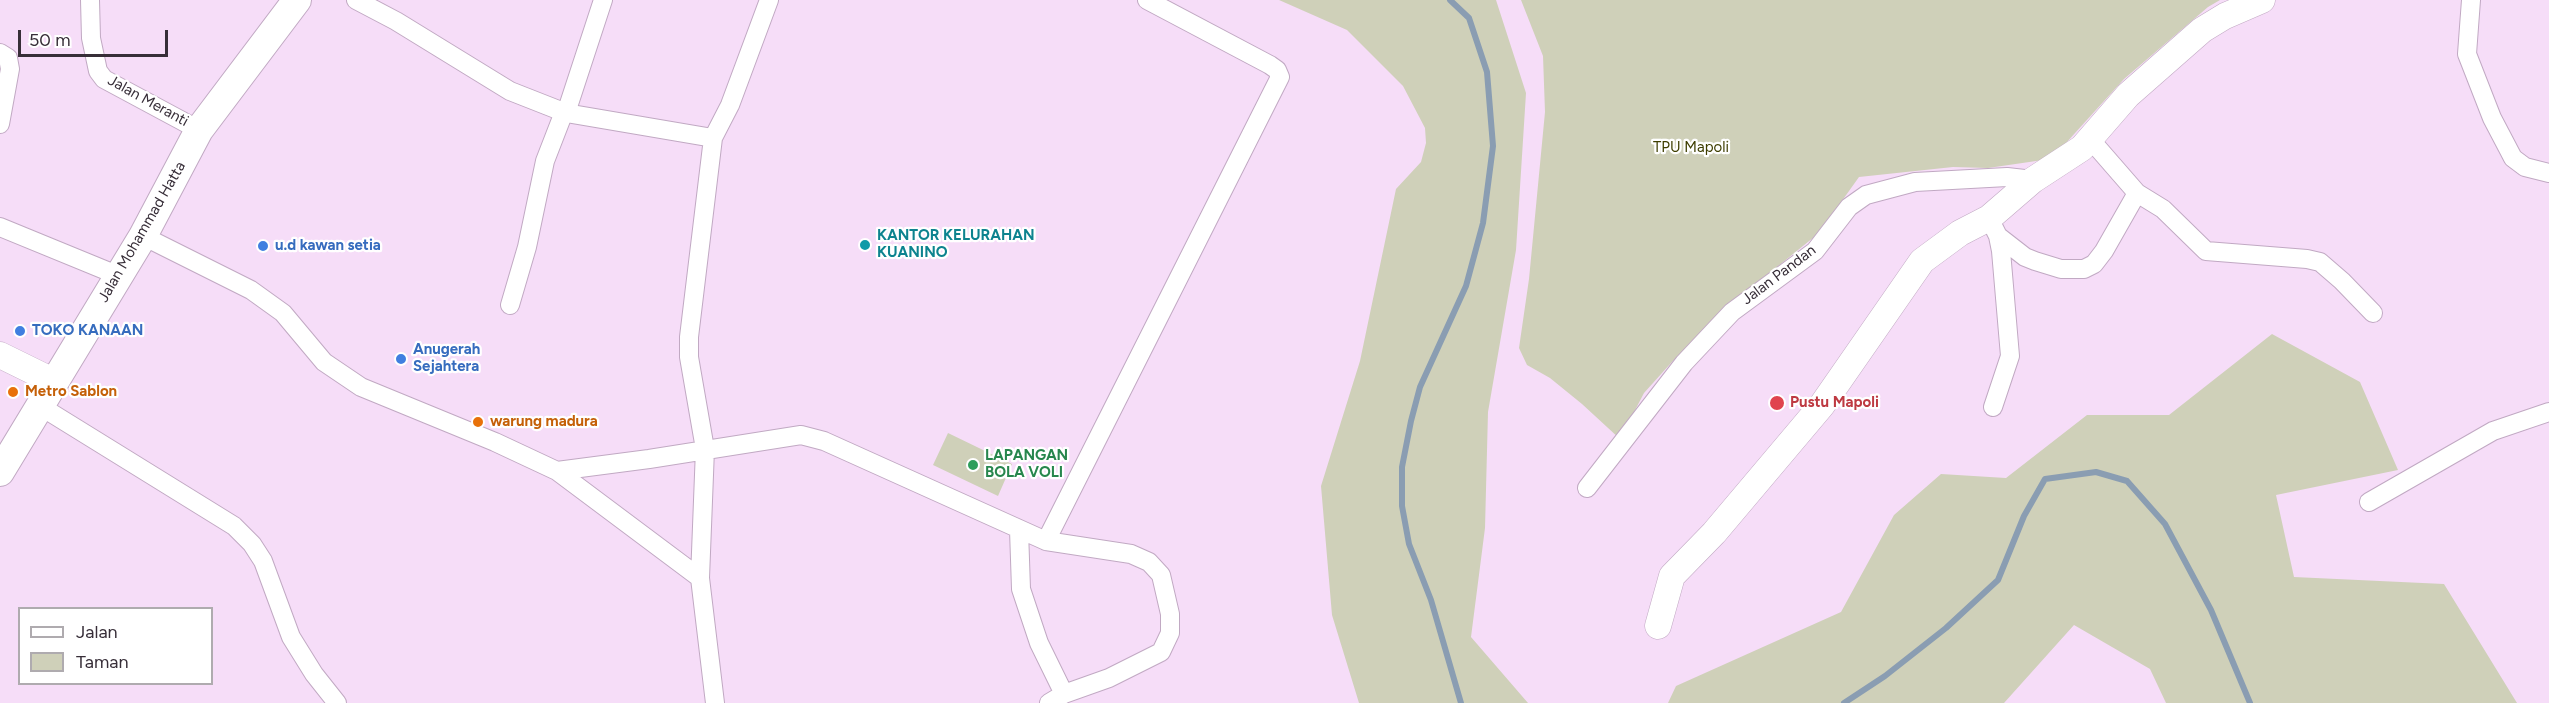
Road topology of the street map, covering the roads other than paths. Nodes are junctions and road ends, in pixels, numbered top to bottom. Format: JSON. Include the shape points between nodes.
{"nodes":[{"id":1,"x":90,"y":0,"type":"edge"},
{"id":2,"x":297,"y":0,"type":"edge"},
{"id":3,"x":356,"y":0,"type":"edge"},
{"id":4,"x":603,"y":0,"type":"edge"},
{"id":5,"x":769,"y":0,"type":"edge"},
{"id":6,"x":1147,"y":0,"type":"edge"},
{"id":7,"x":2262,"y":0,"type":"edge"},
{"id":8,"x":2471,"y":0,"type":"edge"},
{"id":9,"x":0,"y":53,"type":"edge"},
{"id":10,"x":565,"y":112,"type":"junction"},
{"id":11,"x":0,"y":124,"type":"edge"},
{"id":12,"x":199,"y":129,"type":"junction"},
{"id":13,"x":713,"y":138,"type":"junction"},
{"id":14,"x":2090,"y":139,"type":"junction"},
{"id":15,"x":2549,"y":173,"type":"edge"},
{"id":16,"x":2033,"y":180,"type":"junction"},
{"id":17,"x":2137,"y":193,"type":"junction"},
{"id":18,"x":0,"y":227,"type":"edge"},
{"id":19,"x":1993,"y":227,"type":"junction"},
{"id":20,"x":143,"y":236,"type":"junction"},
{"id":21,"x":117,"y":275,"type":"junction"},
{"id":22,"x":510,"y":305,"type":"dead end"},
{"id":23,"x":2373,"y":314,"type":"dead end"},
{"id":24,"x":0,"y":355,"type":"edge"},
{"id":25,"x":55,"y":382,"type":"junction"},
{"id":26,"x":40,"y":406,"type":"junction"},
{"id":27,"x":1993,"y":407,"type":"dead end"},
{"id":28,"x":2549,"y":412,"type":"edge"},
{"id":29,"x":705,"y":449,"type":"junction"},
{"id":30,"x":557,"y":471,"type":"junction"},
{"id":31,"x":0,"y":472,"type":"edge"},
{"id":32,"x":1587,"y":488,"type":"dead end"},
{"id":33,"x":2369,"y":502,"type":"dead end"},
{"id":34,"x":1019,"y":530,"type":"junction"},
{"id":35,"x":1046,"y":541,"type":"junction"},
{"id":36,"x":700,"y":578,"type":"junction"},
{"id":37,"x":1658,"y":626,"type":"dead end"},
{"id":38,"x":1056,"y":698,"type":"edge"},
{"id":39,"x":338,"y":703,"type":"edge"},
{"id":40,"x":715,"y":703,"type":"edge"}],
"edges":[{"from":1,"to":12,"type":"street","name":"Jalan Meranti","via":[[91,38],[98,71],[104,79]]},
{"from":2,"to":12,"type":"main road","name":"Jalan Mohammad Hatta"},
{"from":3,"to":10,"type":"street","via":[[510,90]]},
{"from":4,"to":10,"type":"street"},
{"from":5,"to":13,"type":"street","via":[[730,105]]},
{"from":6,"to":35,"type":"street","via":[[1270,65],[1280,77]]},
{"from":7,"to":14,"type":"street","via":[[2202,30],[2128,95]]},
{"from":8,"to":15,"type":"street","via":[[2467,54],[2492,118],[2513,158]]},
{"from":9,"to":11,"type":"street","via":[[8,58],[10,69]]},
{"from":10,"to":13,"type":"street"},
{"from":10,"to":22,"type":"street","via":[[545,161]]},
{"from":12,"to":20,"type":"main road","name":"Jalan Mohammad Hatta"},
{"from":13,"to":29,"type":"street","via":[[689,337]]},
{"from":14,"to":16,"type":"street"},
{"from":14,"to":17,"type":"street"},
{"from":16,"to":19,"type":"street"},
{"from":16,"to":32,"type":"street","name":"Jalan Pandan","via":[[2007,177],[1915,182],[1866,195],[1849,207],[1815,251],[1732,312],[1684,363]]},
{"from":17,"to":19,"type":"street","via":[[2104,251],[2084,269],[2068,270],[2035,261],[2003,242]]},
{"from":17,"to":23,"type":"street","via":[[2163,209],[2206,250],[2320,262]]},
{"from":18,"to":21,"type":"street"},
{"from":19,"to":27,"type":"street","via":[[2010,356]]},
{"from":19,"to":37,"type":"street","via":[[1960,233],[1922,261],[1822,405],[1672,576]]},
{"from":20,"to":21,"type":"main road","name":"Jalan Mohammad Hatta"},
{"from":20,"to":30,"type":"street","via":[[260,296],[283,313],[324,362],[361,387]]},
{"from":21,"to":25,"type":"main road","name":"Jalan Mohammad Hatta"},
{"from":24,"to":25,"type":"street"},
{"from":25,"to":26,"type":"main road","name":"Jalan Mohammad Hatta"},
{"from":26,"to":31,"type":"main road","name":"Jalan Mohammad Hatta"},
{"from":26,"to":39,"type":"street","via":[[234,526],[263,561],[291,637]]},
{"from":28,"to":33,"type":"street","via":[[2493,431]]},
{"from":29,"to":30,"type":"street"},
{"from":29,"to":34,"type":"street","via":[[801,435],[824,441]]},
{"from":29,"to":36,"type":"street"},
{"from":30,"to":36,"type":"street"},
{"from":34,"to":35,"type":"street"},
{"from":34,"to":38,"type":"street","via":[[1021,590]]},
{"from":35,"to":38,"type":"street","via":[[1131,554],[1149,562],[1161,575],[1170,614],[1170,633],[1161,652]]},
{"from":36,"to":40,"type":"street"}]}
